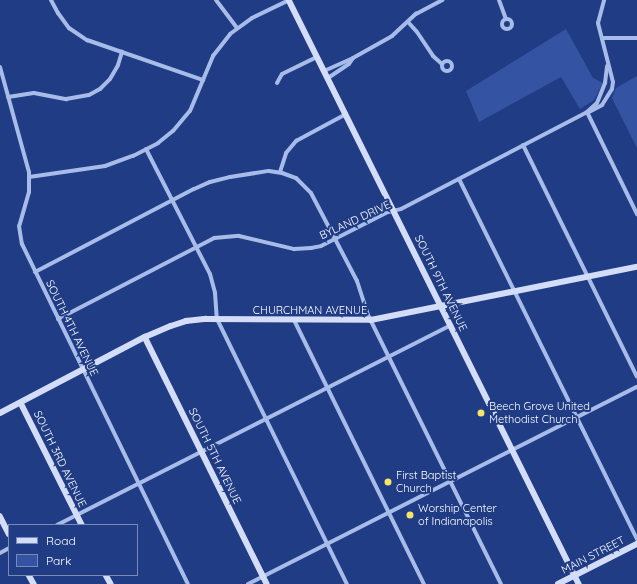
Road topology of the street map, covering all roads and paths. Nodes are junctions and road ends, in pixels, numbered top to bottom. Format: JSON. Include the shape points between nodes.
{"nodes":[{"id":1,"x":51,"y":0,"type":"edge"},
{"id":2,"x":216,"y":0,"type":"edge"},
{"id":3,"x":289,"y":0,"type":"edge"},
{"id":4,"x":442,"y":0,"type":"edge"},
{"id":5,"x":499,"y":0,"type":"edge"},
{"id":6,"x":597,"y":0,"type":"edge"},
{"id":7,"x":603,"y":1,"type":"edge"},
{"id":8,"x":506,"y":19,"type":"dead end"},
{"id":9,"x":408,"y":22,"type":"junction"},
{"id":10,"x":237,"y":28,"type":"junction"},
{"id":11,"x":602,"y":38,"type":"junction"},
{"id":12,"x":637,"y":38,"type":"edge"},
{"id":13,"x":122,"y":52,"type":"junction"},
{"id":14,"x":318,"y":57,"type":"junction"},
{"id":15,"x":353,"y":58,"type":"junction"},
{"id":16,"x":442,"y":64,"type":"dead end"},
{"id":17,"x":607,"y":66,"type":"junction"},
{"id":18,"x":0,"y":67,"type":"edge"},
{"id":19,"x":324,"y":71,"type":"junction"},
{"id":20,"x":328,"y":78,"type":"junction"},
{"id":21,"x":203,"y":80,"type":"junction"},
{"id":22,"x":277,"y":83,"type":"dead end"},
{"id":23,"x":8,"y":97,"type":"junction"},
{"id":24,"x":587,"y":112,"type":"junction"},
{"id":25,"x":346,"y":114,"type":"junction"},
{"id":26,"x":523,"y":145,"type":"junction"},
{"id":27,"x":146,"y":149,"type":"junction"},
{"id":28,"x":280,"y":172,"type":"junction"},
{"id":29,"x":29,"y":177,"type":"junction"},
{"id":30,"x":459,"y":179,"type":"junction"},
{"id":31,"x":172,"y":200,"type":"junction"},
{"id":32,"x":394,"y":210,"type":"junction"},
{"id":33,"x":637,"y":214,"type":"edge"},
{"id":34,"x":335,"y":239,"type":"junction"},
{"id":35,"x":196,"y":246,"type":"junction"},
{"id":36,"x":637,"y":267,"type":"edge"},
{"id":37,"x":35,"y":272,"type":"junction"},
{"id":38,"x":588,"y":277,"type":"junction"},
{"id":39,"x":515,"y":292,"type":"junction"},
{"id":40,"x":442,"y":307,"type":"junction"},
{"id":41,"x":58,"y":319,"type":"junction"},
{"id":42,"x":217,"y":319,"type":"junction"},
{"id":43,"x":294,"y":320,"type":"junction"},
{"id":44,"x":371,"y":320,"type":"junction"},
{"id":45,"x":451,"y":325,"type":"junction"},
{"id":46,"x":146,"y":337,"type":"junction"},
{"id":47,"x":389,"y":357,"type":"junction"},
{"id":48,"x":83,"y":370,"type":"junction"},
{"id":49,"x":637,"y":377,"type":"edge"},
{"id":50,"x":637,"y":387,"type":"edge"},
{"id":51,"x":328,"y":388,"type":"junction"},
{"id":52,"x":21,"y":403,"type":"junction"},
{"id":53,"x":0,"y":413,"type":"edge"},
{"id":54,"x":577,"y":417,"type":"junction"},
{"id":55,"x":266,"y":420,"type":"junction"},
{"id":56,"x":512,"y":450,"type":"junction"},
{"id":57,"x":202,"y":452,"type":"junction"},
{"id":58,"x":450,"y":481,"type":"junction"},
{"id":59,"x":139,"y":484,"type":"junction"},
{"id":60,"x":389,"y":512,"type":"junction"},
{"id":61,"x":77,"y":515,"type":"junction"},
{"id":62,"x":0,"y":516,"type":"edge"},
{"id":63,"x":59,"y":524,"type":"edge"},
{"id":64,"x":82,"y":524,"type":"edge"},
{"id":65,"x":8,"y":532,"type":"edge"},
{"id":66,"x":637,"y":539,"type":"edge"},
{"id":67,"x":327,"y":544,"type":"junction"},
{"id":68,"x":637,"y":544,"type":"edge"},
{"id":69,"x":264,"y":576,"type":"junction"},
{"id":70,"x":574,"y":576,"type":"junction"},
{"id":71,"x":188,"y":584,"type":"edge"},
{"id":72,"x":248,"y":584,"type":"edge"},
{"id":73,"x":267,"y":584,"type":"edge"},
{"id":74,"x":347,"y":584,"type":"edge"},
{"id":75,"x":424,"y":584,"type":"edge"},
{"id":76,"x":501,"y":584,"type":"edge"},
{"id":77,"x":558,"y":584,"type":"edge"},
{"id":78,"x":579,"y":584,"type":"edge"}],
"edges":[{"from":1,"to":13,"type":"street","via":[[69,28],[87,40]]},
{"from":2,"to":10,"type":"street"},
{"from":3,"to":10,"type":"street"},
{"from":3,"to":14,"type":"street","name":"SOUTH 9TH AVENUE"},
{"from":4,"to":9,"type":"street"},
{"from":5,"to":8,"type":"street"},
{"from":6,"to":7,"type":"street"},
{"from":7,"to":11,"type":"street","via":[[598,19]]},
{"from":9,"to":15,"type":"street","via":[[397,32]]},
{"from":9,"to":16,"type":"street"},
{"from":10,"to":21,"type":"street","via":[[220,45]]},
{"from":11,"to":12,"type":"street"},
{"from":11,"to":17,"type":"street"},
{"from":13,"to":21,"type":"street"},
{"from":13,"to":23,"type":"street","via":[[109,81],[85,97],[66,99],[34,93]]},
{"from":14,"to":19,"type":"street","name":"SOUTH 9TH AVENUE"},
{"from":14,"to":22,"type":"street","via":[[282,74]]},
{"from":15,"to":19,"type":"street"},
{"from":15,"to":20,"type":"street","via":[[349,64]]},
{"from":17,"to":24,"type":"street","via":[[605,83],[597,102]]},
{"from":17,"to":24,"type":"street","name":"BYLAND DRIVE","via":[[613,82],[611,94],[597,109]]},
{"from":18,"to":23,"type":"street","name":"SOUTH 4TH AVENUE"},
{"from":19,"to":20,"type":"street","name":"SOUTH 9TH AVENUE"},
{"from":20,"to":25,"type":"street","name":"SOUTH 9TH AVENUE"},
{"from":21,"to":27,"type":"street","via":[[194,104],[181,124],[168,136]]},
{"from":23,"to":29,"type":"street","name":"SOUTH 4TH AVENUE"},
{"from":24,"to":26,"type":"street","name":"BYLAND DRIVE"},
{"from":24,"to":33,"type":"street"},
{"from":25,"to":28,"type":"street","via":[[296,141],[285,155]]},
{"from":25,"to":32,"type":"street","name":"SOUTH 9TH AVENUE"},
{"from":26,"to":30,"type":"street","name":"BYLAND DRIVE"},
{"from":26,"to":38,"type":"street"},
{"from":27,"to":29,"type":"street","via":[[97,168]]},
{"from":27,"to":31,"type":"street"},
{"from":28,"to":31,"type":"street","via":[[269,171],[226,178]]},
{"from":28,"to":34,"type":"street","via":[[296,178],[307,188]]},
{"from":29,"to":37,"type":"street","name":"SOUTH 4TH AVENUE","via":[[19,230],[22,244]]},
{"from":30,"to":32,"type":"street","name":"BYLAND DRIVE","via":[[401,209]]},
{"from":30,"to":39,"type":"street"},
{"from":31,"to":35,"type":"street"},
{"from":31,"to":37,"type":"street"},
{"from":32,"to":34,"type":"street","name":"BYLAND DRIVE"},
{"from":32,"to":40,"type":"street","name":"SOUTH 9TH AVENUE"},
{"from":34,"to":35,"type":"street","name":"BYLAND DRIVE","via":[[317,247],[294,249],[233,235],[216,237]]},
{"from":34,"to":44,"type":"street","via":[[359,285]]},
{"from":35,"to":41,"type":"street","name":"BYLAND DRIVE"},
{"from":35,"to":42,"type":"street","via":[[214,284]]},
{"from":36,"to":38,"type":"street","name":"CHURCHMAN AVENUE"},
{"from":37,"to":41,"type":"street","name":"SOUTH 4TH AVENUE"},
{"from":38,"to":39,"type":"street","name":"CHURCHMAN AVENUE"},
{"from":38,"to":49,"type":"street"},
{"from":39,"to":40,"type":"street","name":"CHURCHMAN AVENUE"},
{"from":39,"to":54,"type":"street"},
{"from":40,"to":44,"type":"street","name":"CHURCHMAN AVENUE"},
{"from":40,"to":45,"type":"street","name":"SOUTH 9TH AVENUE"},
{"from":41,"to":48,"type":"street","name":"SOUTH 4TH AVENUE"},
{"from":42,"to":43,"type":"street","name":"CHURCHMAN AVENUE"},
{"from":42,"to":46,"type":"street","name":"CHURCHMAN AVENUE","via":[[181,322]]},
{"from":42,"to":55,"type":"street"},
{"from":43,"to":44,"type":"street","name":"CHURCHMAN AVENUE"},
{"from":43,"to":51,"type":"street"},
{"from":44,"to":47,"type":"street"},
{"from":45,"to":47,"type":"street"},
{"from":45,"to":56,"type":"street","name":"SOUTH 9TH AVENUE"},
{"from":46,"to":48,"type":"street","name":"CHURCHMAN AVENUE"},
{"from":46,"to":57,"type":"street","name":"SOUTH 5TH AVENUE"},
{"from":47,"to":51,"type":"street"},
{"from":47,"to":58,"type":"street"},
{"from":48,"to":52,"type":"street","name":"CHURCHMAN AVENUE"},
{"from":48,"to":59,"type":"street","name":"SOUTH 4TH AVENUE"},
{"from":50,"to":54,"type":"street"},
{"from":51,"to":55,"type":"street"},
{"from":51,"to":60,"type":"street"},
{"from":52,"to":53,"type":"street","name":"CHURCHMAN AVENUE"},
{"from":52,"to":61,"type":"street","name":"SOUTH 3RD AVENUE"},
{"from":54,"to":56,"type":"street"},
{"from":54,"to":66,"type":"street"},
{"from":55,"to":57,"type":"street"},
{"from":55,"to":67,"type":"street"},
{"from":56,"to":58,"type":"street"},
{"from":56,"to":70,"type":"street","name":"SOUTH 9TH AVENUE"},
{"from":57,"to":59,"type":"street"},
{"from":57,"to":69,"type":"street","name":"SOUTH 5TH AVENUE"},
{"from":58,"to":60,"type":"street"},
{"from":58,"to":76,"type":"street"},
{"from":59,"to":61,"type":"street"},
{"from":59,"to":71,"type":"street","name":"SOUTH 4TH AVENUE"},
{"from":60,"to":67,"type":"street"},
{"from":60,"to":75,"type":"street"},
{"from":61,"to":63,"type":"street"},
{"from":61,"to":64,"type":"street","name":"SOUTH 3RD AVENUE"},
{"from":62,"to":65,"type":"street"},
{"from":67,"to":69,"type":"street"},
{"from":67,"to":74,"type":"street"},
{"from":68,"to":70,"type":"street","name":"MAIN STREET"},
{"from":69,"to":72,"type":"street"},
{"from":69,"to":73,"type":"street","name":"SOUTH 5TH AVENUE"},
{"from":70,"to":77,"type":"street","name":"MAIN STREET"},
{"from":70,"to":78,"type":"street","name":"SOUTH 9TH AVENUE"}]}
